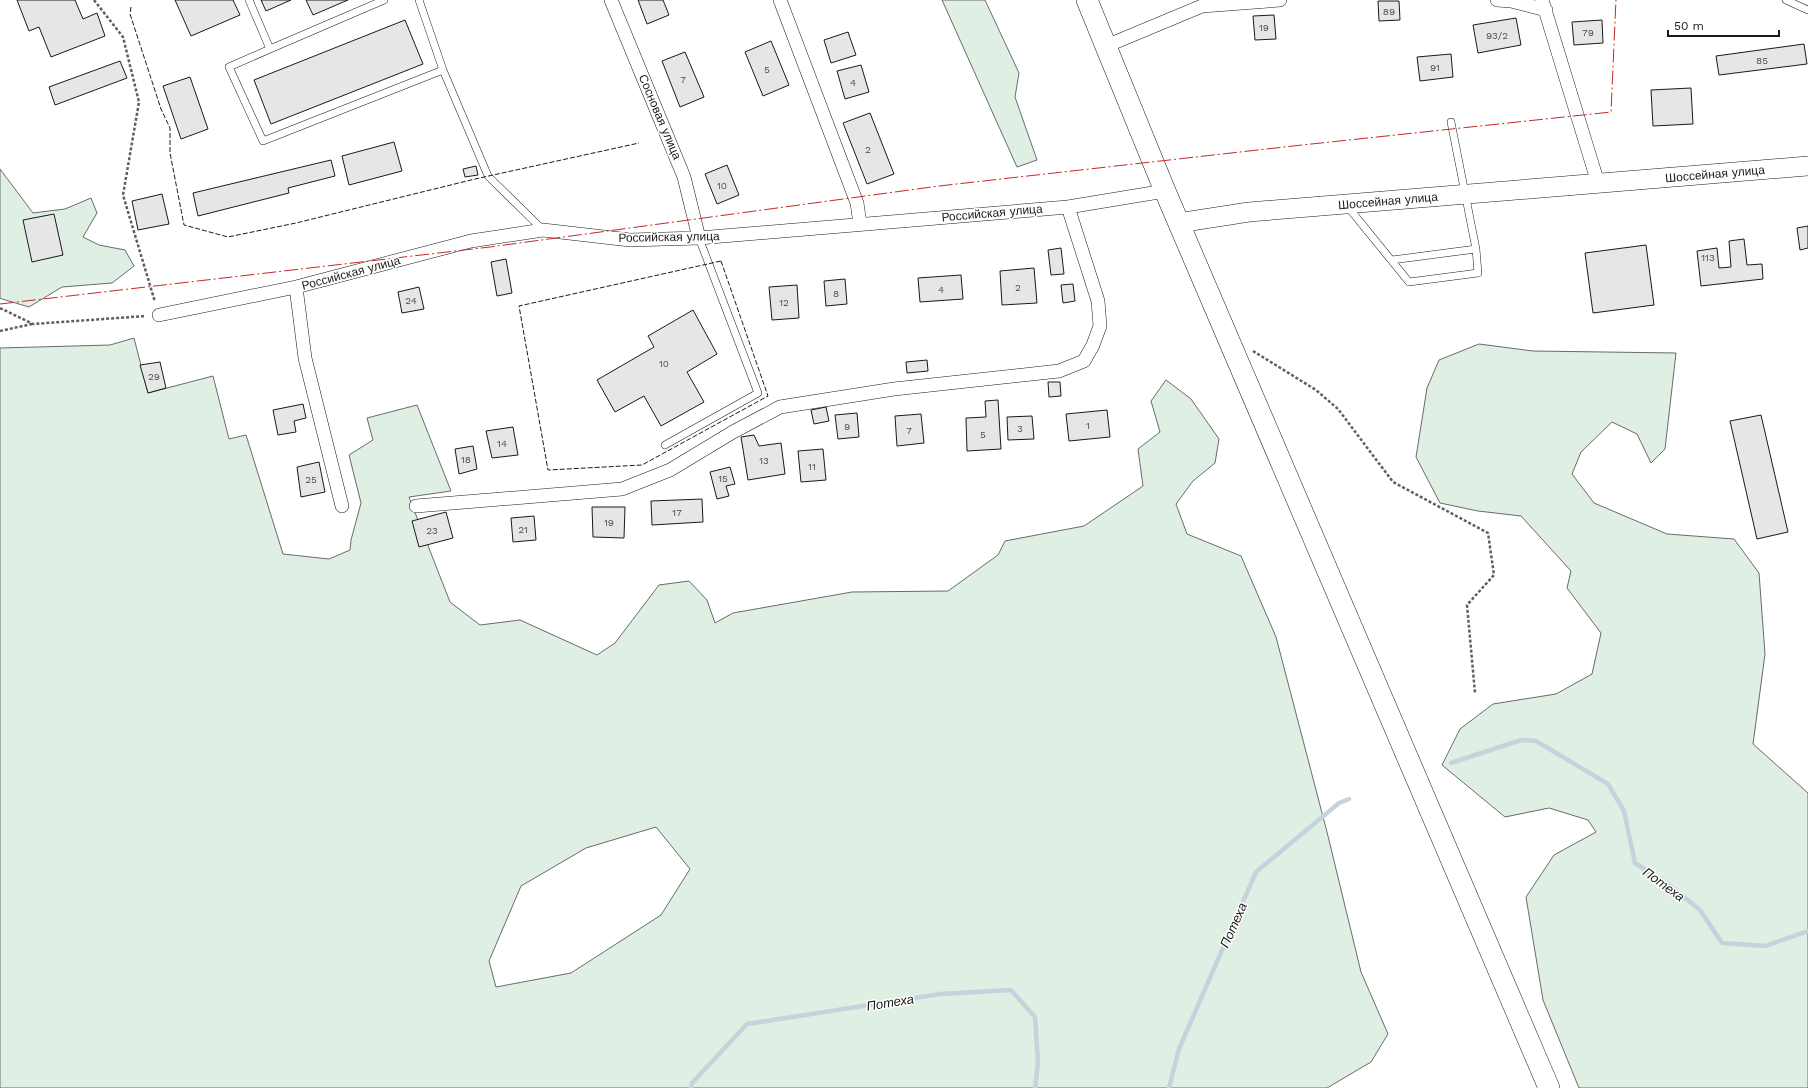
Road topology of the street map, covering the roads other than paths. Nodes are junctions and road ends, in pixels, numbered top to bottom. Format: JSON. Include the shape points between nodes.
{"nodes":[{"id":1,"x":249,"y":0,"type":"edge"},
{"id":2,"x":384,"y":0,"type":"edge"},
{"id":3,"x":419,"y":0,"type":"edge"},
{"id":4,"x":611,"y":0,"type":"edge"},
{"id":5,"x":780,"y":0,"type":"edge"},
{"id":6,"x":1087,"y":0,"type":"edge"},
{"id":7,"x":1280,"y":0,"type":"edge"},
{"id":8,"x":1497,"y":0,"type":"edge"},
{"id":9,"x":1786,"y":0,"type":"edge"},
{"id":10,"x":1544,"y":5,"type":"edge"},
{"id":11,"x":1808,"y":10,"type":"edge"},
{"id":12,"x":1106,"y":46,"type":"junction"},
{"id":13,"x":270,"y":49,"type":"junction"},
{"id":14,"x":443,"y":70,"type":"junction"},
{"id":15,"x":1451,"y":122,"type":"dead end"},
{"id":16,"x":1808,"y":166,"type":"edge"},
{"id":17,"x":1598,"y":183,"type":"junction"},
{"id":18,"x":1165,"y":191,"type":"junction"},
{"id":19,"x":1464,"y":195,"type":"junction"},
{"id":20,"x":1347,"y":205,"type":"junction"},
{"id":21,"x":1068,"y":207,"type":"junction"},
{"id":22,"x":1178,"y":223,"type":"junction"},
{"id":23,"x":860,"y":224,"type":"junction"},
{"id":24,"x":543,"y":230,"type":"junction"},
{"id":25,"x":699,"y":238,"type":"junction"},
{"id":26,"x":1476,"y":250,"type":"junction"},
{"id":27,"x":1392,"y":260,"type":"junction"},
{"id":28,"x":296,"y":287,"type":"junction"},
{"id":29,"x":159,"y":315,"type":"road end"},
{"id":30,"x":665,"y":445,"type":"dead end"},
{"id":31,"x":342,"y":506,"type":"dead end"},
{"id":32,"x":416,"y":506,"type":"dead end"},
{"id":33,"x":1548,"y":1088,"type":"edge"}],
"edges":[{"from":1,"to":13,"type":"lane"},
{"from":2,"to":13,"type":"lane"},
{"from":3,"to":14,"type":"lane"},
{"from":4,"to":25,"type":"street","name":"Сосновая улица","via":[[684,177]]},
{"from":5,"to":23,"type":"street","via":[[857,203]]},
{"from":6,"to":12,"type":"main road"},
{"from":7,"to":12,"type":"street","via":[[1202,6]]},
{"from":8,"to":10,"type":"street"},
{"from":9,"to":11,"type":"lane"},
{"from":10,"to":17,"type":"street"},
{"from":12,"to":18,"type":"main road"},
{"from":13,"to":14,"type":"lane","via":[[229,67],[263,141]]},
{"from":14,"to":24,"type":"lane","via":[[488,176]]},
{"from":15,"to":19,"type":"lane"},
{"from":16,"to":17,"type":"street","name":"Шоссейная улица"},
{"from":17,"to":19,"type":"street","name":"Шоссейная улица"},
{"from":18,"to":21,"type":"street","name":"Российская улица"},
{"from":18,"to":22,"type":"main road"},
{"from":19,"to":20,"type":"street","name":"Шоссейная улица"},
{"from":19,"to":26,"type":"lane"},
{"from":20,"to":22,"type":"street","name":"Шоссейная улица","via":[[1249,212]]},
{"from":20,"to":27,"type":"lane"},
{"from":21,"to":23,"type":"street","name":"Российская улица"},
{"from":21,"to":32,"type":"street","via":[[1098,301],[1100,326],[1084,361],[1059,371],[894,389],[780,407],[732,432],[670,470],[622,489]]},
{"from":22,"to":33,"type":"main road"},
{"from":23,"to":25,"type":"street","name":"Российская улица"},
{"from":24,"to":25,"type":"street","name":"Российская улица","via":[[630,240]]},
{"from":24,"to":28,"type":"street","name":"Российская улица","via":[[471,241]]},
{"from":25,"to":30,"type":"lane","via":[[758,393]]},
{"from":26,"to":27,"type":"lane"},
{"from":26,"to":27,"type":"lane","via":[[1478,273],[1409,282]]},
{"from":28,"to":29,"type":"street","name":"Российская улица"},
{"from":28,"to":31,"type":"street","via":[[305,358]]}]}
